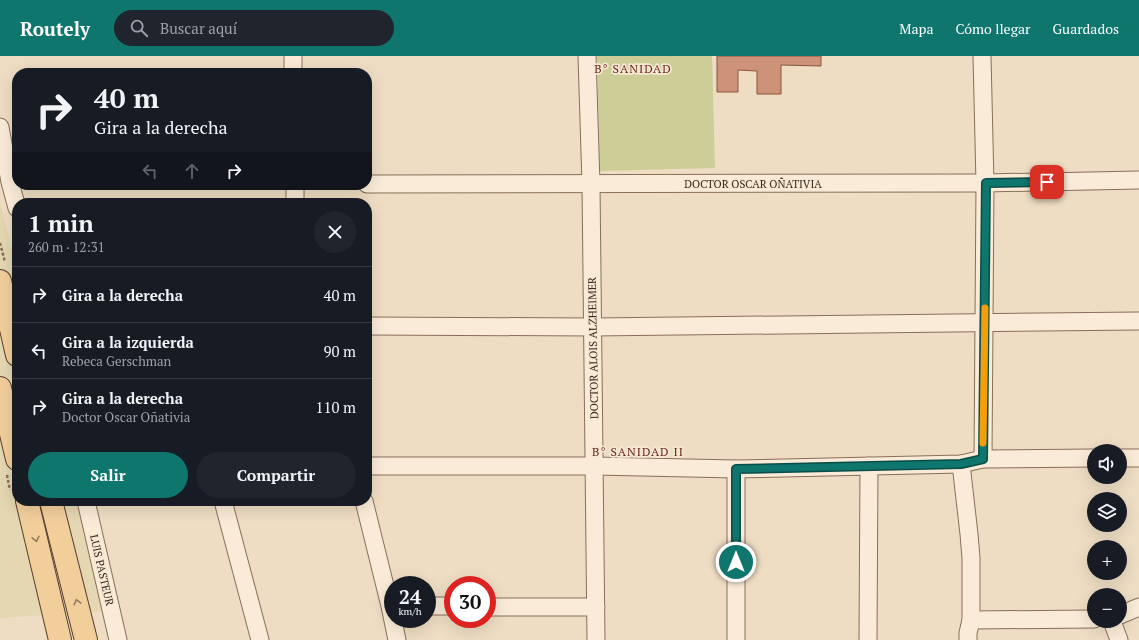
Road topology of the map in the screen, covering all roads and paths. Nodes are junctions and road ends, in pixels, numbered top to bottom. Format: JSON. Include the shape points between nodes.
{"nodes":[{"id":1,"x":293,"y":56,"type":"edge"},
{"id":2,"x":587,"y":56,"type":"edge"},
{"id":3,"x":982,"y":56,"type":"edge"},
{"id":4,"x":293,"y":68,"type":"edge"},
{"id":5,"x":0,"y":127,"type":"edge"},
{"id":6,"x":12,"y":174,"type":"edge"},
{"id":7,"x":1139,"y":180,"type":"edge"},
{"id":8,"x":986,"y":183,"type":"junction"},
{"id":9,"x":372,"y":184,"type":"edge"},
{"id":10,"x":591,"y":184,"type":"junction"},
{"id":11,"x":0,"y":281,"type":"edge"},
{"id":12,"x":1139,"y":321,"type":"edge"},
{"id":13,"x":985,"y":323,"type":"junction"},
{"id":14,"x":372,"y":326,"type":"edge"},
{"id":15,"x":593,"y":327,"type":"junction"},
{"id":16,"x":12,"y":333,"type":"edge"},
{"id":17,"x":0,"y":388,"type":"edge"},
{"id":18,"x":12,"y":438,"type":"edge"},
{"id":19,"x":1087,"y":458,"type":"edge"},
{"id":20,"x":1127,"y":458,"type":"edge"},
{"id":21,"x":1139,"y":458,"type":"edge"},
{"id":22,"x":983,"y":459,"type":"junction"},
{"id":23,"x":961,"y":464,"type":"junction"},
{"id":24,"x":372,"y":466,"type":"edge"},
{"id":25,"x":594,"y":466,"type":"junction"},
{"id":26,"x":869,"y":466,"type":"junction"},
{"id":27,"x":736,"y":469,"type":"junction"},
{"id":28,"x":28,"y":506,"type":"edge"},
{"id":29,"x":52,"y":506,"type":"edge"},
{"id":30,"x":87,"y":506,"type":"edge"},
{"id":31,"x":225,"y":506,"type":"edge"},
{"id":32,"x":365,"y":506,"type":"edge"},
{"id":33,"x":384,"y":576,"type":"edge"},
{"id":34,"x":496,"y":607,"type":"edge"},
{"id":35,"x":596,"y":607,"type":"junction"},
{"id":36,"x":1139,"y":607,"type":"edge"},
{"id":37,"x":1127,"y":612,"type":"edge"},
{"id":38,"x":1087,"y":619,"type":"edge"},
{"id":39,"x":970,"y":620,"type":"junction"},
{"id":40,"x":395,"y":628,"type":"edge"},
{"id":41,"x":1115,"y":628,"type":"edge"},
{"id":42,"x":60,"y":640,"type":"edge"},
{"id":43,"x":86,"y":640,"type":"edge"},
{"id":44,"x":118,"y":640,"type":"edge"},
{"id":45,"x":260,"y":640,"type":"edge"},
{"id":46,"x":397,"y":640,"type":"edge"},
{"id":47,"x":596,"y":640,"type":"edge"},
{"id":48,"x":736,"y":640,"type":"edge"},
{"id":49,"x":868,"y":640,"type":"edge"},
{"id":50,"x":968,"y":640,"type":"edge"},
{"id":51,"x":1119,"y":640,"type":"edge"}],
"edges":[{"from":1,"to":4,"type":"street"},
{"from":2,"to":10,"type":"street","name":"DOCTOR ALOIS ALZHEIMER"},
{"from":3,"to":8,"type":"street"},
{"from":5,"to":6,"type":"street"},
{"from":7,"to":8,"type":"street","name":"DOCTOR OSCAR OÑATIVIA"},
{"from":8,"to":10,"type":"street","name":"DOCTOR OSCAR OÑATIVIA"},
{"from":8,"to":13,"type":"street"},
{"from":9,"to":10,"type":"street","name":"DOCTOR OSCAR OÑATIVIA"},
{"from":10,"to":15,"type":"street","name":"DOCTOR ALOIS ALZHEIMER"},
{"from":11,"to":16,"type":"main road"},
{"from":12,"to":13,"type":"street"},
{"from":13,"to":15,"type":"street"},
{"from":13,"to":22,"type":"street"},
{"from":14,"to":15,"type":"street"},
{"from":15,"to":25,"type":"street","name":"DOCTOR ALOIS ALZHEIMER"},
{"from":17,"to":18,"type":"main road"},
{"from":19,"to":22,"type":"street"},
{"from":20,"to":21,"type":"street"},
{"from":22,"to":23,"type":"street"},
{"from":23,"to":26,"type":"street"},
{"from":23,"to":39,"type":"street","via":[[972,577]]},
{"from":24,"to":25,"type":"street"},
{"from":25,"to":27,"type":"street"},
{"from":25,"to":35,"type":"street","name":"DOCTOR ALOIS ALZHEIMER"},
{"from":26,"to":27,"type":"street"},
{"from":26,"to":49,"type":"street"},
{"from":27,"to":48,"type":"street"},
{"from":28,"to":42,"type":"main road","one_way":true},
{"from":43,"to":29,"type":"main road","one_way":true},
{"from":30,"to":44,"type":"street","name":"LUIS PASTEUR"},
{"from":31,"to":45,"type":"street"},
{"from":32,"to":33,"type":"street"},
{"from":34,"to":35,"type":"street"},
{"from":35,"to":47,"type":"street","name":"DOCTOR ALOIS ALZHEIMER"},
{"from":36,"to":37,"type":"street"},
{"from":38,"to":39,"type":"street"},
{"from":39,"to":50,"type":"street"},
{"from":40,"to":46,"type":"street"},
{"from":41,"to":51,"type":"street"}]}
